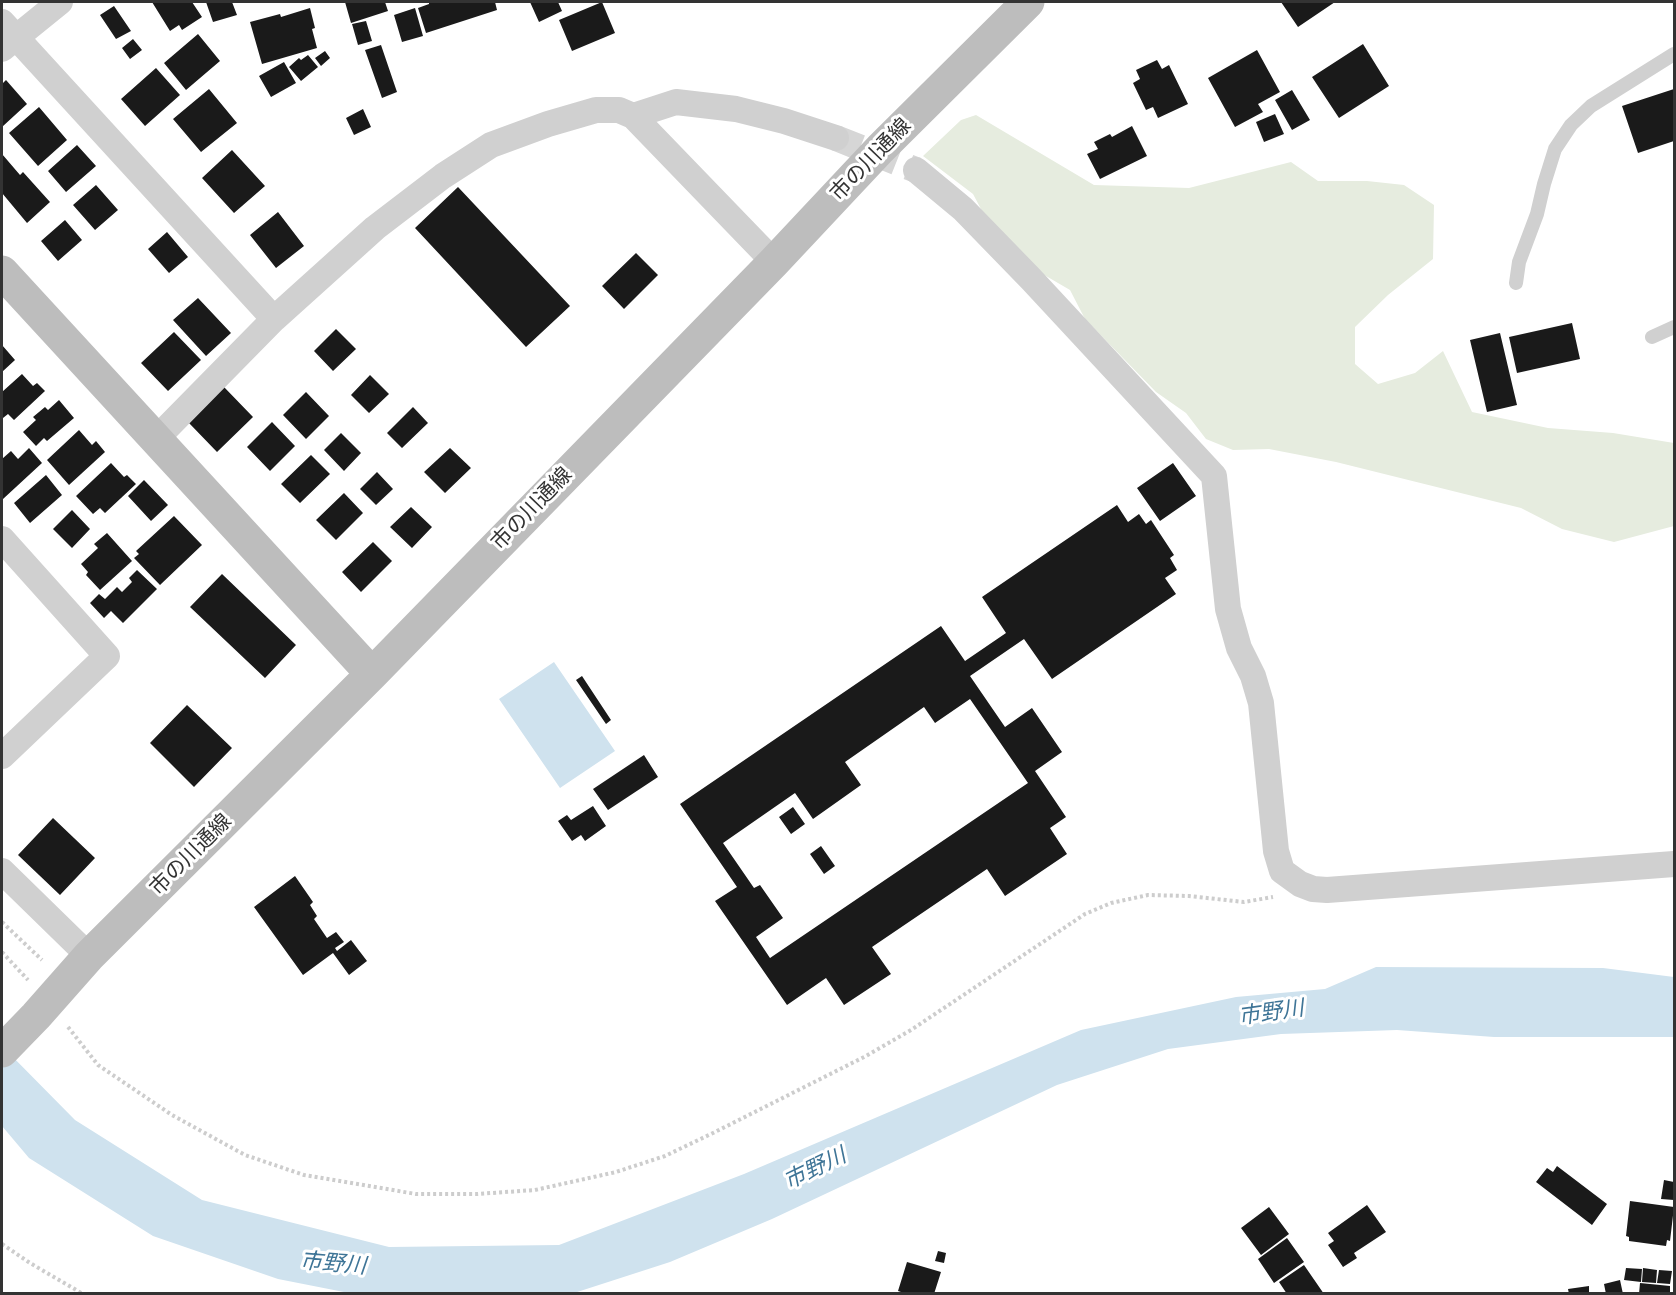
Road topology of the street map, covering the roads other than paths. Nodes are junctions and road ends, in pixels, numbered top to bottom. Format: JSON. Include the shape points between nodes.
{"nodes":[{"id":1,"x":60,"y":2,"type":"edge"},
{"id":2,"x":1028,"y":2,"type":"edge"},
{"id":3,"x":6,"y":36,"type":"edge"},
{"id":4,"x":1674,"y":54,"type":"edge"},
{"id":5,"x":633,"y":116,"type":"junction"},
{"id":6,"x":836,"y":138,"type":"tunnel mouth"},
{"id":7,"x":916,"y":170,"type":"tunnel mouth"},
{"id":8,"x":774,"y":262,"type":"junction"},
{"id":9,"x":2,"y":272,"type":"edge"},
{"id":10,"x":1516,"y":283,"type":"dead end"},
{"id":11,"x":274,"y":319,"type":"junction"},
{"id":12,"x":1674,"y":327,"type":"edge"},
{"id":13,"x":1652,"y":337,"type":"dead end"},
{"id":14,"x":155,"y":440,"type":"junction"},
{"id":15,"x":2,"y":539,"type":"edge"},
{"id":16,"x":372,"y":674,"type":"junction"},
{"id":17,"x":2,"y":756,"type":"edge"},
{"id":18,"x":1674,"y":864,"type":"edge"},
{"id":19,"x":2,"y":871,"type":"edge"},
{"id":20,"x":89,"y":956,"type":"junction"},
{"id":21,"x":2,"y":1052,"type":"edge"}],
"edges":[{"from":1,"to":3,"type":"street"},
{"from":2,"to":8,"type":"street","name":"市の川通線","via":[[880,149]]},
{"from":3,"to":11,"type":"street"},
{"from":4,"to":10,"type":"lane","via":[[1591,106],[1571,125],[1555,149]]},
{"from":5,"to":6,"type":"street","via":[[676,102],[736,109]]},
{"from":5,"to":8,"type":"street"},
{"from":5,"to":11,"type":"street","via":[[619,110],[596,110],[491,145],[375,228]]},
{"from":7,"to":18,"type":"street","via":[[963,209],[1214,476],[1228,609],[1261,704],[1276,851],[1282,872],[1300,884],[1328,890]]},
{"from":8,"to":16,"type":"street","name":"市の川通線"},
{"from":9,"to":14,"type":"street"},
{"from":11,"to":14,"type":"street"},
{"from":12,"to":13,"type":"lane"},
{"from":14,"to":16,"type":"street"},
{"from":15,"to":17,"type":"street","via":[[107,656]]},
{"from":16,"to":20,"type":"street","name":"市の川通線"},
{"from":19,"to":20,"type":"street"},
{"from":20,"to":21,"type":"street","name":"市の川通線"}]}
